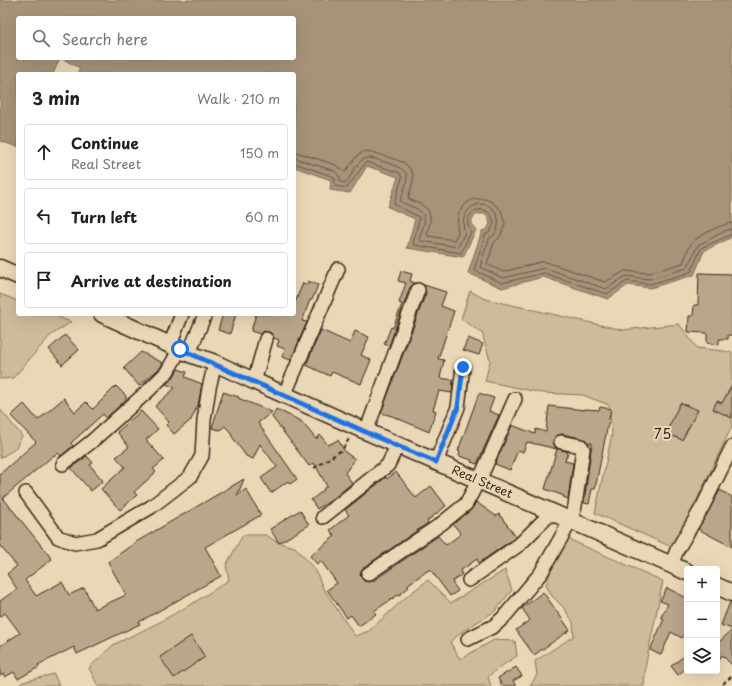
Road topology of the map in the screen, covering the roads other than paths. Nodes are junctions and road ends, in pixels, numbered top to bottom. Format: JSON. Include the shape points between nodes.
{"nodes":[{"id":1,"x":0,"y":268,"type":"edge"},
{"id":2,"x":338,"y":269,"type":"dead end"},
{"id":3,"x":16,"y":275,"type":"edge"},
{"id":4,"x":418,"y":290,"type":"dead end"},
{"id":5,"x":106,"y":316,"type":"edge"},
{"id":6,"x":182,"y":316,"type":"edge"},
{"id":7,"x":204,"y":317,"type":"dead end"},
{"id":8,"x":266,"y":339,"type":"dead end"},
{"id":9,"x":180,"y":349,"type":"junction"},
{"id":10,"x":215,"y":363,"type":"junction"},
{"id":11,"x":463,"y":367,"type":"dead end"},
{"id":12,"x":254,"y":382,"type":"junction"},
{"id":13,"x":284,"y":396,"type":"junction"},
{"id":14,"x":515,"y":399,"type":"dead end"},
{"id":15,"x":361,"y":430,"type":"junction"},
{"id":16,"x":561,"y":442,"type":"dead end"},
{"id":17,"x":397,"y":446,"type":"junction"},
{"id":18,"x":732,"y":447,"type":"edge"},
{"id":19,"x":436,"y":462,"type":"junction"},
{"id":20,"x":63,"y":464,"type":"dead end"},
{"id":21,"x":479,"y":480,"type":"junction"},
{"id":22,"x":26,"y":493,"type":"dead end"},
{"id":23,"x":552,"y":512,"type":"junction"},
{"id":24,"x":323,"y":517,"type":"dead end"},
{"id":25,"x":571,"y":520,"type":"junction"},
{"id":26,"x":671,"y":565,"type":"junction"},
{"id":27,"x":684,"y":571,"type":"edge"},
{"id":28,"x":368,"y":574,"type":"dead end"},
{"id":29,"x":469,"y":580,"type":"dead end"},
{"id":30,"x":720,"y":587,"type":"edge"},
{"id":31,"x":732,"y":593,"type":"edge"},
{"id":32,"x":468,"y":638,"type":"dead end"}],
"edges":[{"from":1,"to":3,"type":"main road"},
{"from":2,"to":13,"type":"street"},
{"from":4,"to":15,"type":"street"},
{"from":5,"to":9,"type":"main road","name":"Real Street"},
{"from":6,"to":9,"type":"street"},
{"from":7,"to":9,"type":"street","via":[[192,346]]},
{"from":8,"to":12,"type":"street"},
{"from":9,"to":10,"type":"main road","name":"Real Street"},
{"from":9,"to":20,"type":"street","via":[[167,372],[149,390]]},
{"from":10,"to":12,"type":"main road","name":"Real Street"},
{"from":10,"to":22,"type":"street","via":[[204,420],[202,456],[190,477],[151,507],[97,539],[75,543],[58,536]]},
{"from":11,"to":19,"type":"street","via":[[458,407]]},
{"from":12,"to":13,"type":"main road","name":"Real Street"},
{"from":13,"to":15,"type":"main road","name":"Real Street"},
{"from":14,"to":21,"type":"street"},
{"from":15,"to":17,"type":"main road","name":"Real Street"},
{"from":16,"to":25,"type":"street","via":[[581,446],[583,449]]},
{"from":17,"to":19,"type":"main road","name":"Real Street"},
{"from":17,"to":24,"type":"street","via":[[388,465]]},
{"from":18,"to":26,"type":"street"},
{"from":19,"to":21,"type":"main road","name":"Real Street"},
{"from":21,"to":23,"type":"main road","name":"Real Street"},
{"from":21,"to":28,"type":"street","via":[[466,504]]},
{"from":23,"to":25,"type":"main road","name":"Real Street"},
{"from":23,"to":29,"type":"street","via":[[520,544]]},
{"from":25,"to":26,"type":"main road","name":"Real Street"},
{"from":25,"to":32,"type":"street","via":[[541,573],[503,618],[494,626]]},
{"from":26,"to":27,"type":"main road","name":"Real Street"},
{"from":30,"to":31,"type":"main road"}]}
